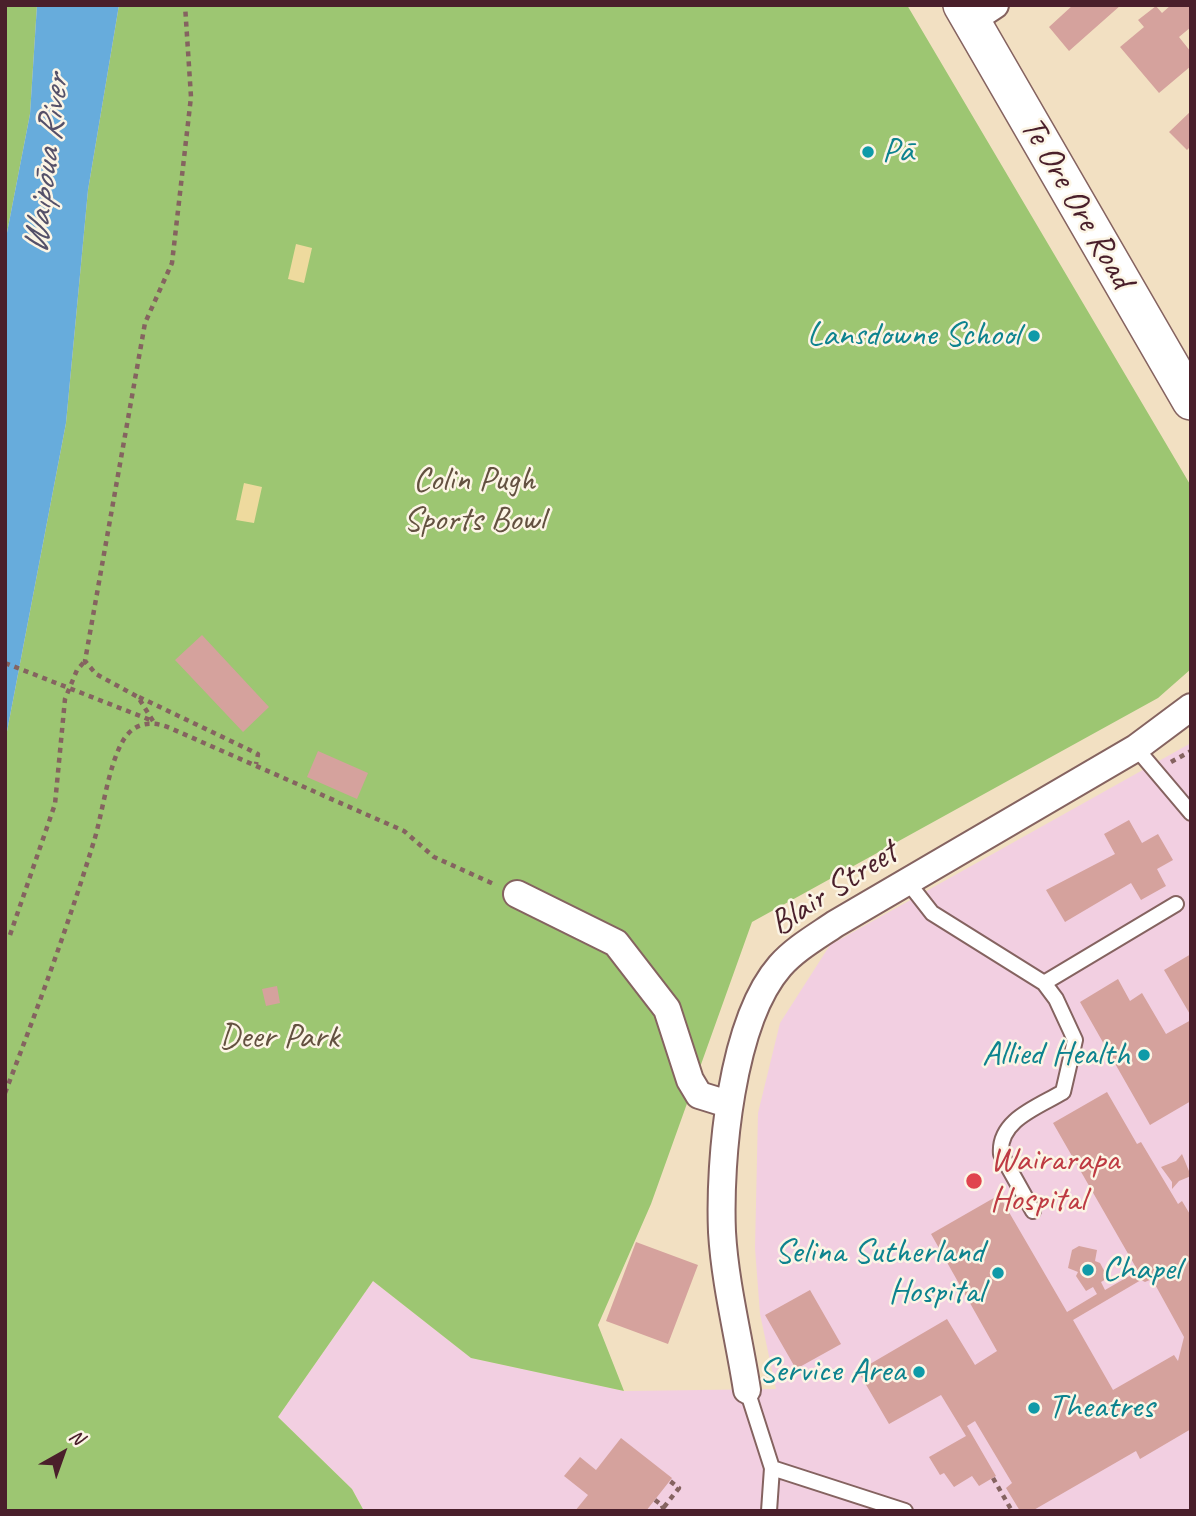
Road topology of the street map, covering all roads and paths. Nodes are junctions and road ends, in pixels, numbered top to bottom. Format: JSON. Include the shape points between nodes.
{"nodes":[{"id":1,"x":185,"y":5,"type":"edge"},
{"id":2,"x":976,"y":11,"type":"edge"},
{"id":3,"x":1191,"y":401,"type":"edge"},
{"id":4,"x":85,"y":661,"type":"junction"},
{"id":5,"x":5,"y":663,"type":"edge"},
{"id":6,"x":138,"y":696,"type":"junction"},
{"id":7,"x":1191,"y":708,"type":"edge"},
{"id":8,"x":153,"y":721,"type":"junction"},
{"id":9,"x":1136,"y":748,"type":"junction"},
{"id":10,"x":256,"y":764,"type":"junction"},
{"id":11,"x":1191,"y":813,"type":"edge"},
{"id":12,"x":907,"y":881,"type":"junction"},
{"id":13,"x":517,"y":894,"type":"joint"},
{"id":14,"x":1176,"y":904,"type":"dead end"},
{"id":15,"x":10,"y":935,"type":"dead end"},
{"id":16,"x":1044,"y":984,"type":"junction"},
{"id":17,"x":5,"y":1093,"type":"edge"},
{"id":18,"x":728,"y":1104,"type":"junction"},
{"id":19,"x":1034,"y":1211,"type":"dead end"},
{"id":20,"x":747,"y":1390,"type":"joint"},
{"id":21,"x":772,"y":1468,"type":"junction"},
{"id":22,"x":993,"y":1478,"type":"dead end"},
{"id":23,"x":670,"y":1481,"type":"dead end"},
{"id":24,"x":655,"y":1500,"type":"dead end"},
{"id":25,"x":664,"y":1507,"type":"junction"},
{"id":26,"x":656,"y":1511,"type":"edge"},
{"id":27,"x":769,"y":1511,"type":"edge"},
{"id":28,"x":905,"y":1511,"type":"edge"},
{"id":29,"x":1012,"y":1511,"type":"edge"}],
"edges":[{"from":1,"to":4,"type":"path","via":[[191,97],[172,263],[145,323]]},
{"from":2,"to":3,"type":"main road","name":"Te Ore Ore Road"},
{"from":4,"to":6,"type":"path","via":[[96,674]]},
{"from":4,"to":15,"type":"path","via":[[65,699],[55,804]]},
{"from":5,"to":8,"type":"path","bridge":true},
{"from":6,"to":8,"type":"path"},
{"from":6,"to":10,"type":"path","via":[[258,754]]},
{"from":7,"to":9,"type":"street","name":"Blair Street"},
{"from":8,"to":10,"type":"path"},
{"from":8,"to":17,"type":"path","via":[[130,733],[118,753],[94,842]]},
{"from":9,"to":11,"type":"lane"},
{"from":9,"to":12,"type":"street","name":"Blair Street"},
{"from":10,"to":13,"type":"path","via":[[404,831],[434,857]]},
{"from":12,"to":16,"type":"lane","via":[[932,913]]},
{"from":12,"to":18,"type":"street","name":"Blair Street","via":[[798,949],[780,966],[754,1009]]},
{"from":13,"to":18,"type":"street","via":[[616,943],[667,1009],[698,1095]]},
{"from":14,"to":16,"type":"lane"},
{"from":16,"to":19,"type":"lane","via":[[1068,1019],[1074,1055],[1063,1092],[1011,1124],[1000,1144],[1001,1154]]},
{"from":18,"to":20,"type":"street","name":"Blair Street","via":[[722,1233]]},
{"from":20,"to":21,"type":"lane"},
{"from":21,"to":27,"type":"lane"},
{"from":21,"to":28,"type":"lane"},
{"from":22,"to":29,"type":"path"},
{"from":23,"to":25,"type":"path","via":[[679,1488]]},
{"from":24,"to":25,"type":"path"},
{"from":25,"to":26,"type":"path"}]}
